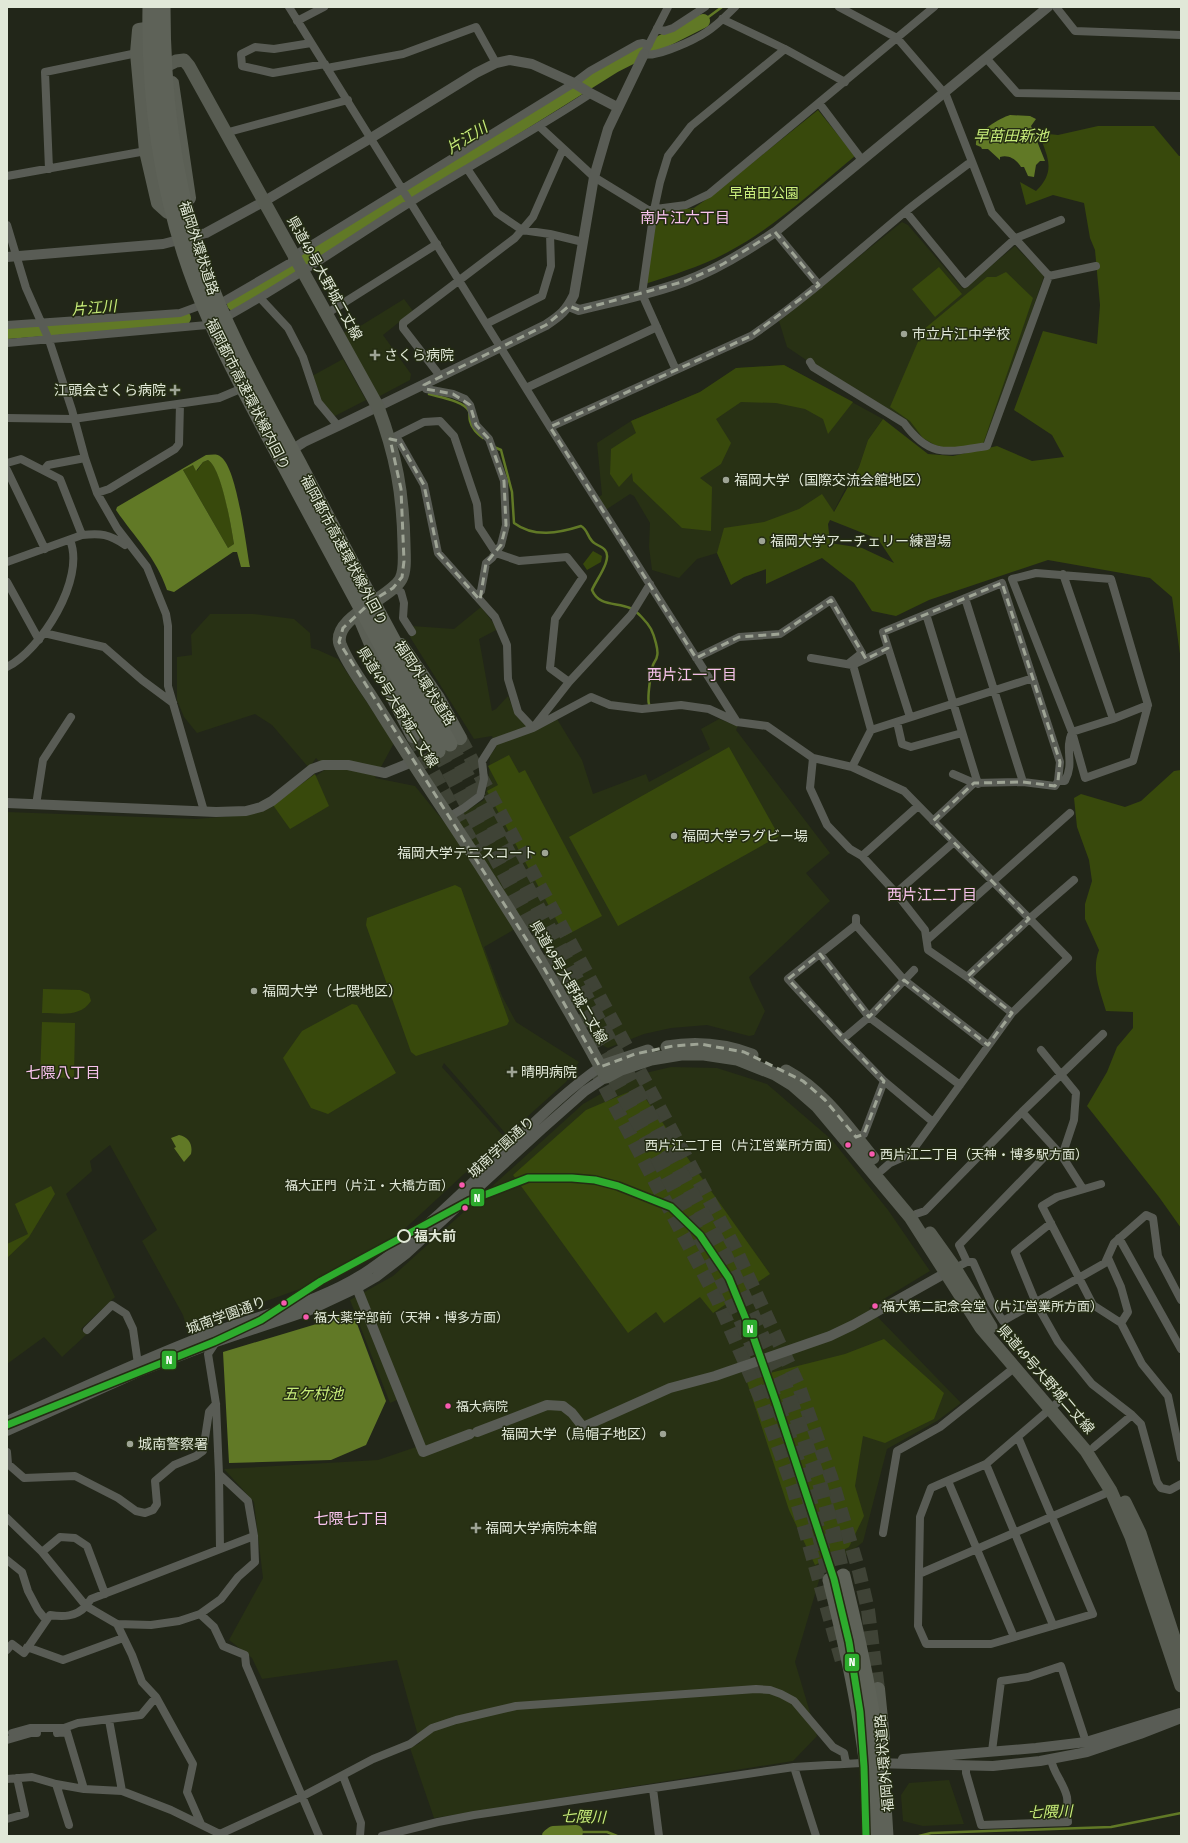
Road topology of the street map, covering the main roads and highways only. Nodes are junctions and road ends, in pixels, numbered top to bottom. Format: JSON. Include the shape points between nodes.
{"nodes":[{"id":1,"x":149,"y":7,"type":"edge"},
{"id":2,"x":163,"y":7,"type":"edge"},
{"id":3,"x":146,"y":29,"type":"junction"},
{"id":4,"x":164,"y":71,"type":"junction"},
{"id":5,"x":168,"y":212,"type":"junction"},
{"id":6,"x":372,"y":601,"type":"junction"},
{"id":7,"x":358,"y":614,"type":"junction"},
{"id":8,"x":413,"y":736,"type":"tunnel mouth"},
{"id":9,"x":449,"y":744,"type":"junction"},
{"id":10,"x":603,"y":1072,"type":"junction"},
{"id":11,"x":950,"y":1270,"type":"junction"},
{"id":12,"x":1054,"y":1406,"type":"junction"},
{"id":13,"x":1181,"y":1659,"type":"edge"},
{"id":14,"x":1181,"y":1686,"type":"edge"},
{"id":15,"x":878,"y":1689,"type":"tunnel mouth"},
{"id":16,"x":850,"y":1690,"type":"dead end"},
{"id":17,"x":869,"y":1782,"type":"junction"},
{"id":18,"x":869,"y":1836,"type":"edge"},
{"id":19,"x":873,"y":1836,"type":"edge"},
{"id":20,"x":886,"y":1836,"type":"edge"},
{"id":21,"x":890,"y":1836,"type":"edge"}],
"edges":[{"from":1,"to":3,"type":"highway","name":"福岡外環状道路"},
{"from":1,"to":9,"type":"highway","name":"福岡都市高速環状線内回り","bridge":true,"via":[[151,76],[161,160],[184,251],[206,311],[246,392]]},
{"from":2,"to":4,"type":"highway","name":"福岡外環状道路"},
{"from":2,"to":9,"type":"highway","name":"福岡都市高速環状線外回り","bridge":true,"via":[[164,77],[174,157],[196,245],[223,314],[260,392]]},
{"from":3,"to":5,"type":"highway","name":"福岡外環状道路","via":[[148,86],[155,147]]},
{"from":3,"to":5,"type":"highway","via":[[139,30],[137,54],[146,151],[158,203]]},
{"from":4,"to":6,"type":"highway","name":"福岡外環状道路","via":[[171,142],[185,210],[222,319]]},
{"from":4,"to":6,"type":"main road","name":"県道49号大野城二丈線","via":[[176,61],[184,60],[378,406],[390,439],[401,489],[404,560],[402,577],[393,588]]},
{"from":5,"to":7,"type":"highway","name":"福岡外環状道路","via":[[199,306],[238,390]]},
{"from":6,"to":7,"type":"main road","name":"県道49号大野城二丈線"},
{"from":6,"to":9,"type":"highway","name":"福岡外環状道路","via":[[438,698]]},
{"from":7,"to":8,"type":"highway","name":"福岡外環状道路","via":[[395,701]]},
{"from":7,"to":10,"type":"main road","name":"県道49号大野城二丈線","via":[[343,628],[339,642],[348,660],[540,961]]},
{"from":10,"to":11,"type":"main road","name":"県道49号大野城二丈線","via":[[651,1059],[681,1054],[704,1054],[737,1060],[775,1074],[793,1085],[817,1106],[910,1217]]},
{"from":10,"to":11,"type":"main road","name":"県道49号大野城二丈線","via":[[635,1054],[673,1046],[700,1044],[744,1052],[776,1065],[803,1081],[825,1100],[916,1214]]},
{"from":11,"to":12,"type":"main road","name":"県道49号大野城二丈線","via":[[987,1322]]},
{"from":11,"to":12,"type":"main road","name":"県道49号大野城二丈線","via":[[981,1328],[1014,1368]]},
{"from":12,"to":13,"type":"main road","name":"県道49号大野城二丈線","via":[[1094,1448],[1118,1487],[1140,1533]]},
{"from":12,"to":14,"type":"main road","name":"県道49号大野城二丈線","via":[[1111,1491],[1131,1536]]},
{"from":15,"to":21,"type":"highway","name":"福岡外環状道路"},
{"from":16,"to":18,"type":"highway","name":"福岡外環状道路","via":[[869,1808]]},
{"from":17,"to":18,"type":"highway","bridge":true},
{"from":17,"to":19,"type":"highway","bridge":true},
{"from":17,"to":20,"type":"highway","bridge":true,"via":[[837,1578],[864,1664],[882,1780]]}]}
